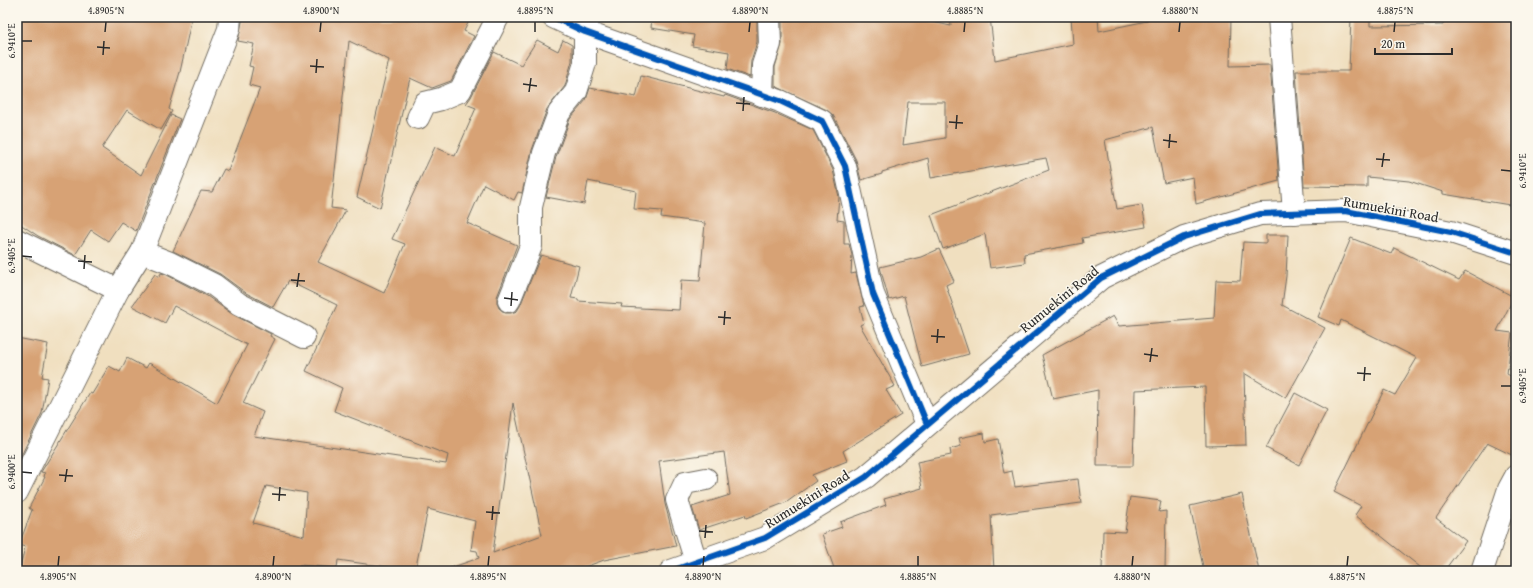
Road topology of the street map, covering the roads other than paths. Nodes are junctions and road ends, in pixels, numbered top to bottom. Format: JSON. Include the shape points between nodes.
{"nodes":[{"id":1,"x":230,"y":17,"type":"edge"},
{"id":2,"x":498,"y":17,"type":"edge"},
{"id":3,"x":553,"y":17,"type":"edge"},
{"id":4,"x":769,"y":17,"type":"edge"},
{"id":5,"x":1279,"y":17,"type":"edge"},
{"id":6,"x":587,"y":25,"type":"edge"},
{"id":7,"x":762,"y":95,"type":"junction"},
{"id":8,"x":418,"y":118,"type":"dead end"},
{"id":9,"x":1294,"y":213,"type":"junction"},
{"id":10,"x":17,"y":240,"type":"edge"},
{"id":11,"x":142,"y":252,"type":"junction"},
{"id":12,"x":1516,"y":253,"type":"edge"},
{"id":13,"x":118,"y":290,"type":"junction"},
{"id":14,"x":509,"y":300,"type":"dead end"},
{"id":15,"x":304,"y":337,"type":"dead end"},
{"id":16,"x":927,"y":424,"type":"junction"},
{"id":17,"x":1516,"y":476,"type":"edge"},
{"id":18,"x":706,"y":479,"type":"dead end"},
{"id":19,"x":17,"y":492,"type":"edge"},
{"id":20,"x":700,"y":567,"type":"edge"},
{"id":21,"x":671,"y":571,"type":"edge"},
{"id":22,"x":1482,"y":571,"type":"edge"}],
"edges":[{"from":1,"to":11,"type":"street"},
{"from":2,"to":8,"type":"street","via":[[460,91],[425,103]]},
{"from":3,"to":6,"type":"street"},
{"from":4,"to":7,"type":"street","via":[[770,44],[763,65]]},
{"from":5,"to":9,"type":"street"},
{"from":6,"to":7,"type":"street"},
{"from":6,"to":14,"type":"street","via":[[585,63],[576,92],[559,113],[544,153],[531,207],[531,246]]},
{"from":7,"to":16,"type":"street","via":[[822,121],[832,138],[845,166],[873,294]]},
{"from":9,"to":12,"type":"street","name":"Rumuekini Road","via":[[1346,211],[1451,232]]},
{"from":9,"to":16,"type":"street","name":"Rumuekini Road","via":[[1260,214],[1184,237],[1101,278]]},
{"from":10,"to":13,"type":"street"},
{"from":11,"to":13,"type":"street"},
{"from":11,"to":15,"type":"street","via":[[214,285],[239,304]]},
{"from":13,"to":19,"type":"street"},
{"from":16,"to":20,"type":"street","name":"Rumuekini Road","via":[[866,476],[765,538]]},
{"from":17,"to":22,"type":"street","via":[[1509,489]]},
{"from":18,"to":20,"type":"street","via":[[685,483],[677,500]]},
{"from":20,"to":21,"type":"street","name":"Rumuekini Road"}]}
